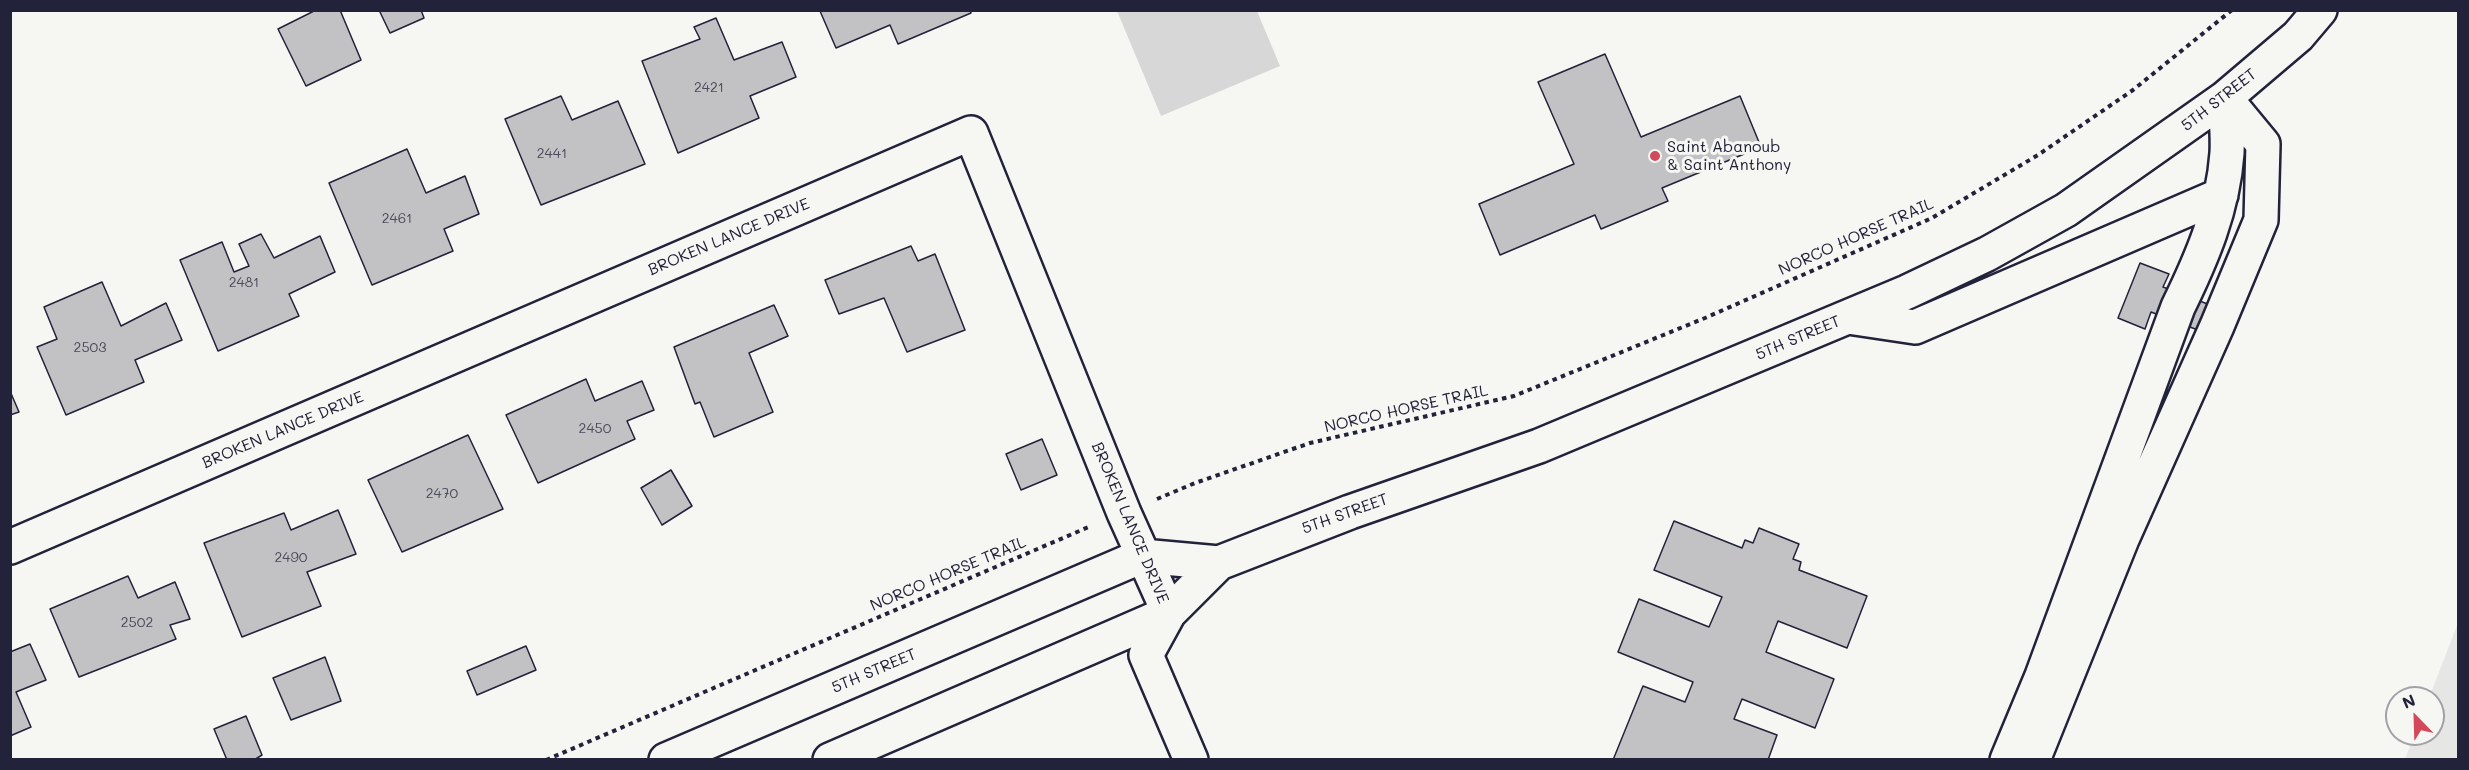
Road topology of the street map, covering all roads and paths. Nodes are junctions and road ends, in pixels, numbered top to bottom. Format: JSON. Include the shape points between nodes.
{"nodes":[{"id":1,"x":2232,"y":10,"type":"edge"},
{"id":2,"x":2320,"y":10,"type":"edge"},
{"id":3,"x":2225,"y":98,"type":"junction"},
{"id":4,"x":2222,"y":195,"type":"junction"},
{"id":5,"x":1848,"y":317,"type":"junction"},
{"id":6,"x":1124,"y":513,"type":"junction"},
{"id":7,"x":10,"y":547,"type":"edge"},
{"id":8,"x":1142,"y":556,"type":"junction"},
{"id":9,"x":1219,"y":563,"type":"junction"},
{"id":10,"x":1168,"y":613,"type":"junction"},
{"id":11,"x":546,"y":759,"type":"edge"},
{"id":12,"x":666,"y":759,"type":"edge"},
{"id":13,"x":830,"y":759,"type":"edge"},
{"id":14,"x":1191,"y":759,"type":"edge"},
{"id":15,"x":2007,"y":759,"type":"edge"},
{"id":16,"x":2034,"y":759,"type":"edge"}],
"edges":[{"from":1,"to":6,"type":"path","name":"NORCO HORSE TRAIL","via":[[2133,90],[2038,155],[1932,218],[1705,318],[1514,396],[1310,443],[1195,483]]},
{"from":2,"to":3,"type":"street","name":"5TH STREET","via":[[2298,36]]},
{"from":3,"to":4,"type":"street","via":[[2227,152]]},
{"from":3,"to":5,"type":"street","name":"5TH STREET","via":[[2066,210],[1987,254]]},
{"from":3,"to":16,"type":"street","via":[[2263,144],[2261,220],[2122,539]]},
{"from":4,"to":5,"type":"street","via":[[1915,327]]},
{"from":4,"to":15,"type":"street","via":[[2202,257],[2178,307],[2042,676]]},
{"from":5,"to":9,"type":"street","name":"5TH STREET","via":[[1539,446]]},
{"from":6,"to":7,"type":"street","name":"BROKEN LANCE DRIVE","via":[[971,133]]},
{"from":6,"to":8,"type":"street","name":"BROKEN LANCE DRIVE"},
{"from":6,"to":11,"type":"path","name":"NORCO HORSE TRAIL"},
{"from":8,"to":9,"type":"street","name":"5TH STREET"},
{"from":8,"to":10,"type":"street","name":"BROKEN LANCE DRIVE"},
{"from":8,"to":12,"type":"street","name":"5TH STREET"},
{"from":9,"to":10,"type":"street","name":"5TH STREET"},
{"from":10,"to":13,"type":"street","name":"5TH STREET"},
{"from":10,"to":14,"type":"street","via":[[1146,655]]}]}
